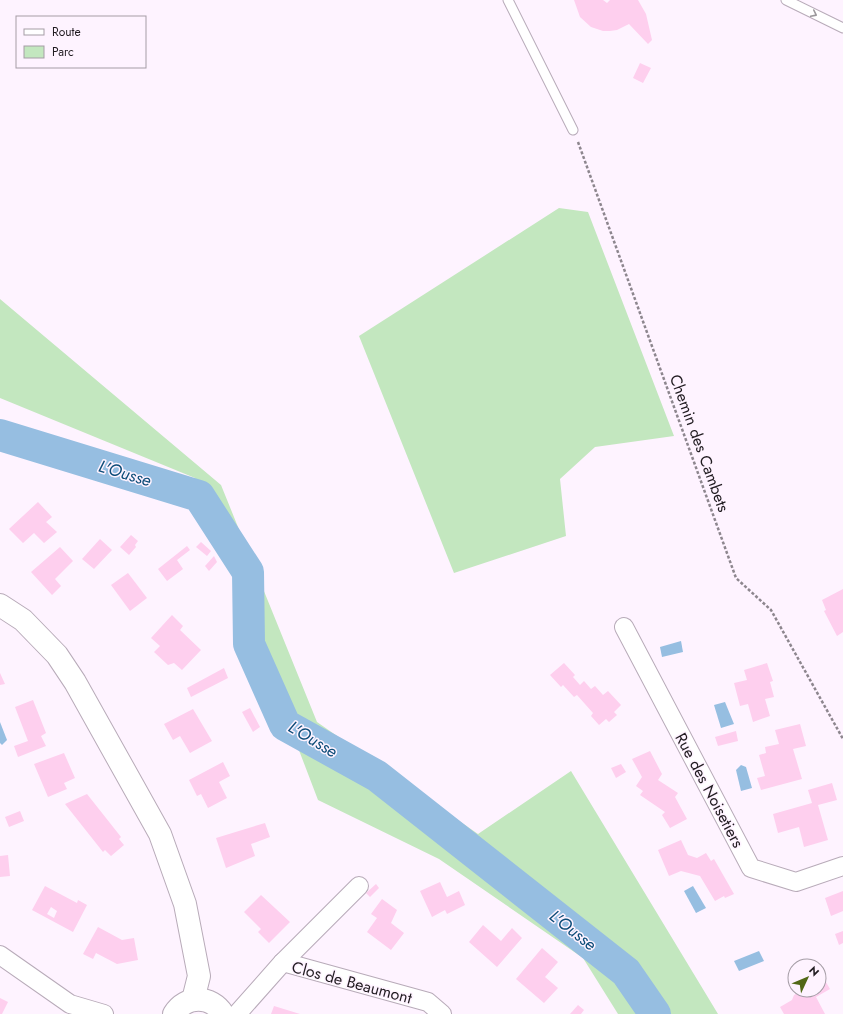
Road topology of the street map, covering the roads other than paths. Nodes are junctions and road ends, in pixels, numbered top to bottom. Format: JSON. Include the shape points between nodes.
{"nodes":[{"id":1,"x":508,"y":0,"type":"edge"},
{"id":2,"x":786,"y":0,"type":"edge"},
{"id":3,"x":843,"y":28,"type":"edge"},
{"id":4,"x":575,"y":135,"type":"road end"},
{"id":5,"x":0,"y":605,"type":"edge"},
{"id":6,"x":624,"y":627,"type":"dead end"},
{"id":7,"x":843,"y":866,"type":"edge"},
{"id":8,"x":359,"y":886,"type":"dead end"},
{"id":9,"x":0,"y":955,"type":"edge"},
{"id":10,"x":283,"y":962,"type":"junction"},
{"id":11,"x":193,"y":1000,"type":"junction"},
{"id":12,"x":65,"y":1009,"type":"edge"},
{"id":13,"x":104,"y":1014,"type":"edge"},
{"id":14,"x":174,"y":1014,"type":"edge"},
{"id":15,"x":223,"y":1014,"type":"edge"},
{"id":16,"x":237,"y":1014,"type":"edge"},
{"id":17,"x":442,"y":1014,"type":"edge"}],
"edges":[{"from":1,"to":4,"type":"lane"},
{"from":2,"to":3,"type":"lane","one_way":true},
{"from":5,"to":11,"type":"street","via":[[23,620],[57,655],[75,682],[160,834],[188,919],[199,976]]},
{"from":6,"to":7,"type":"street","name":"Rue des Noisetiers","via":[[751,868],[796,882]]},
{"from":8,"to":10,"type":"street"},
{"from":9,"to":12,"type":"street"},
{"from":10,"to":16,"type":"street"},
{"from":10,"to":17,"type":"street","name":"Clos de Beaumont","via":[[428,1002]]},
{"from":11,"to":14,"type":"street","via":[[184,1003]]},
{"from":11,"to":15,"type":"street","via":[[212,1002]]},
{"from":12,"to":13,"type":"street"}]}
